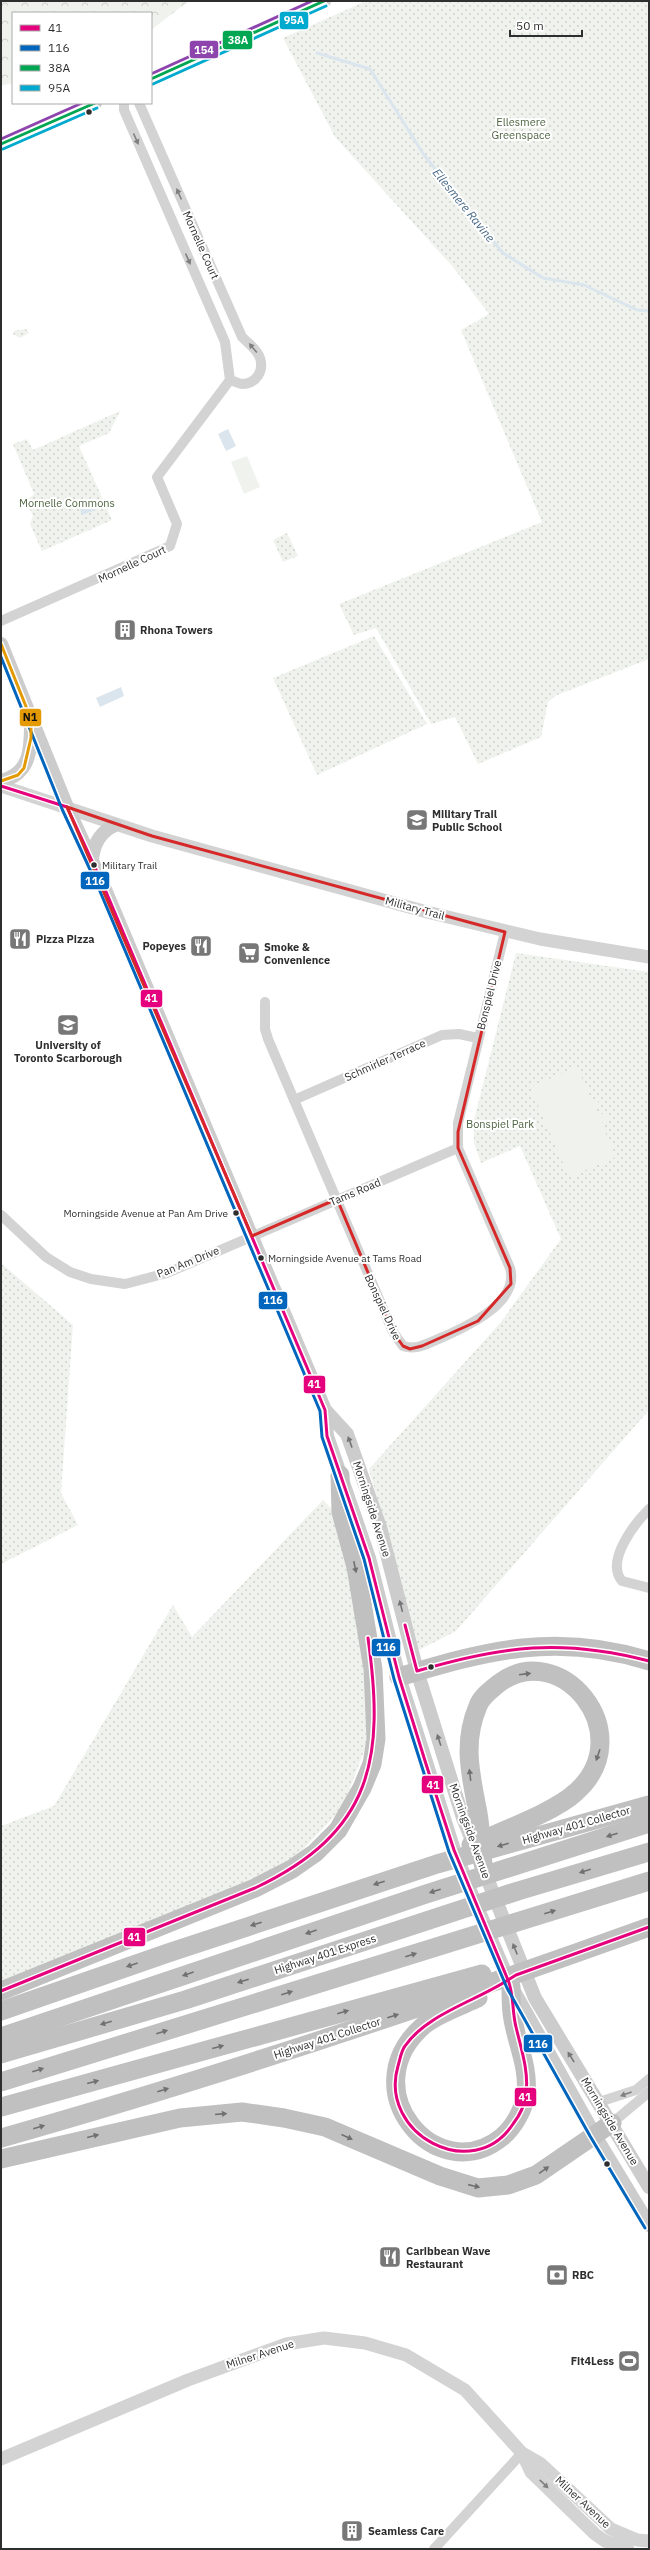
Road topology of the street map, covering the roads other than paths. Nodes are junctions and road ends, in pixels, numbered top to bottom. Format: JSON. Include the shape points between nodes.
{"nodes":[{"id":1,"x":324,"y":1,"type":"edge"},
{"id":2,"x":152,"y":78,"type":"edge"},
{"id":3,"x":93,"y":104,"type":"edge"},
{"id":4,"x":124,"y":104,"type":"edge"},
{"id":5,"x":139,"y":104,"type":"edge"},
{"id":6,"x":1,"y":144,"type":"edge"},
{"id":7,"x":230,"y":380,"type":"junction"},
{"id":8,"x":1,"y":621,"type":"edge"},
{"id":9,"x":1,"y":644,"type":"edge"},
{"id":10,"x":31,"y":719,"type":"junction"},
{"id":11,"x":1,"y":781,"type":"edge"},
{"id":12,"x":1,"y":786,"type":"edge"},
{"id":13,"x":67,"y":807,"type":"junction"},
{"id":14,"x":116,"y":825,"type":"junction"},
{"id":15,"x":92,"y":859,"type":"junction"},
{"id":16,"x":505,"y":932,"type":"junction"},
{"id":17,"x":649,"y":957,"type":"edge"},
{"id":18,"x":265,"y":1002,"type":"dead end"},
{"id":19,"x":478,"y":1038,"type":"junction"},
{"id":20,"x":294,"y":1100,"type":"junction"},
{"id":21,"x":458,"y":1148,"type":"junction"},
{"id":22,"x":337,"y":1199,"type":"junction"},
{"id":23,"x":1,"y":1215,"type":"edge"},
{"id":24,"x":252,"y":1236,"type":"junction"},
{"id":25,"x":326,"y":1410,"type":"junction"},
{"id":26,"x":340,"y":1475,"type":"junction"},
{"id":27,"x":649,"y":1509,"type":"edge"},
{"id":28,"x":649,"y":1588,"type":"edge"},
{"id":29,"x":649,"y":1661,"type":"edge"},
{"id":30,"x":417,"y":1671,"type":"junction"},
{"id":31,"x":399,"y":1677,"type":"junction"},
{"id":32,"x":649,"y":1805,"type":"edge"},
{"id":33,"x":471,"y":1816,"type":"junction"},
{"id":34,"x":649,"y":1823,"type":"edge"},
{"id":35,"x":649,"y":1852,"type":"edge"},
{"id":36,"x":437,"y":1864,"type":"junction"},
{"id":37,"x":484,"y":1869,"type":"joint"},
{"id":38,"x":649,"y":1881,"type":"edge"},
{"id":39,"x":649,"y":1927,"type":"edge"},
{"id":40,"x":1,"y":1991,"type":"edge"},
{"id":41,"x":515,"y":1994,"type":"junction"},
{"id":42,"x":1,"y":2011,"type":"edge"},
{"id":43,"x":1,"y":2037,"type":"edge"},
{"id":44,"x":1,"y":2054,"type":"edge"},
{"id":45,"x":649,"y":2079,"type":"edge"},
{"id":46,"x":1,"y":2082,"type":"edge"},
{"id":47,"x":649,"y":2092,"type":"edge"},
{"id":48,"x":599,"y":2102,"type":"junction"},
{"id":49,"x":1,"y":2107,"type":"edge"},
{"id":50,"x":612,"y":2123,"type":"junction"},
{"id":51,"x":594,"y":2134,"type":"junction"},
{"id":52,"x":1,"y":2138,"type":"edge"},
{"id":53,"x":1,"y":2159,"type":"edge"},
{"id":54,"x":649,"y":2186,"type":"edge"},
{"id":55,"x":649,"y":2225,"type":"edge"},
{"id":56,"x":522,"y":2453,"type":"junction"},
{"id":57,"x":1,"y":2460,"type":"edge"},
{"id":58,"x":649,"y":2541,"type":"edge"},
{"id":59,"x":434,"y":2549,"type":"edge"},
{"id":60,"x":628,"y":2549,"type":"edge"}],
"edges":[{"from":1,"to":2,"type":"main road"},
{"from":3,"to":6,"type":"main road"},
{"from":4,"to":7,"type":"street","name":"Mornelle Court","one_way":true,"via":[[124,110],[225,342]]},
{"from":7,"to":5,"type":"street","name":"Mornelle Court","one_way":true,"via":[[242,384],[259,375],[263,368],[260,357],[242,337]]},
{"from":7,"to":8,"type":"street","name":"Mornelle Court","via":[[157,477],[178,524],[170,546]]},
{"from":9,"to":10,"type":"main road","name":"Morningside Avenue"},
{"from":10,"to":11,"type":"main road","via":[[31,738],[24,768],[18,775]]},
{"from":10,"to":13,"type":"main road","name":"Morningside Avenue"},
{"from":12,"to":13,"type":"street","name":"Military Trail"},
{"from":13,"to":14,"type":"street","name":"Military Trail"},
{"from":13,"to":15,"type":"main road","name":"Morningside Avenue"},
{"from":14,"to":15,"type":"main road","via":[[102,833],[93,849]]},
{"from":14,"to":16,"type":"street","name":"Military Trail","via":[[373,898]]},
{"from":15,"to":24,"type":"main road","name":"Morningside Avenue"},
{"from":16,"to":17,"type":"street","name":"Military Trail"},
{"from":16,"to":19,"type":"street","name":"Bonspiel Drive"},
{"from":18,"to":20,"type":"street","name":"Bonspiel Drive","via":[[268,1039]]},
{"from":19,"to":20,"type":"street","name":"Schmirler Terrace","via":[[459,1034],[442,1035]]},
{"from":19,"to":21,"type":"street","name":"Bonspiel Drive","via":[[458,1123]]},
{"from":20,"to":22,"type":"street","name":"Bonspiel Drive"},
{"from":21,"to":22,"type":"street","name":"Tams Road"},
{"from":21,"to":22,"type":"street","name":"Bonspiel Drive","via":[[510,1268],[511,1284],[508,1291],[478,1321],[422,1346],[410,1349],[398,1341]]},
{"from":22,"to":24,"type":"street","name":"Tams Road"},
{"from":23,"to":24,"type":"street","name":"Pan Am Drive","via":[[46,1257],[70,1272],[91,1280],[124,1284],[167,1273]]},
{"from":24,"to":25,"type":"main road","name":"Morningside Avenue"},
{"from":25,"to":26,"type":"main road","name":"Morningside Avenue","via":[[327,1436]]},
{"from":30,"to":25,"type":"main road","name":"Morningside Avenue","one_way":true,"via":[[380,1527],[347,1434]]},
{"from":26,"to":31,"type":"main road","name":"Morningside Avenue","via":[[369,1558]]},
{"from":26,"to":40,"type":"highway","one_way":true,"via":[[341,1512],[356,1567],[373,1669],[376,1738],[372,1764],[362,1788],[338,1830],[315,1853],[292,1869],[255,1888]]},
{"from":27,"to":28,"type":"street","via":[[633,1527],[623,1544],[617,1569],[619,1577],[629,1583]]},
{"from":29,"to":30,"type":"highway","via":[[607,1650],[544,1645],[511,1648],[461,1658]]},
{"from":30,"to":31,"type":"highway"},
{"from":33,"to":30,"type":"main road","name":"Morningside Avenue","one_way":true},
{"from":31,"to":41,"type":"main road","name":"Morningside Avenue","via":[[447,1826],[474,1900]]},
{"from":32,"to":36,"type":"highway","name":"Highway 401 Collector","one_way":true},
{"from":33,"to":36,"type":"highway","one_way":true,"via":[[469,1744],[478,1705],[490,1690],[504,1679],[523,1673],[544,1673],[565,1680],[578,1689],[594,1710],[600,1726],[600,1750],[591,1774],[576,1792],[554,1807],[451,1854]]},
{"from":33,"to":37,"type":"highway"},
{"from":34,"to":43,"type":"highway","one_way":true,"via":[[423,1895]]},
{"from":35,"to":44,"type":"highway","name":"Highway 401 Express","one_way":true,"via":[[518,1891],[185,2000]]},
{"from":36,"to":42,"type":"highway","name":"Highway 401 Collector","one_way":true},
{"from":48,"to":37,"type":"main road","name":"Morningside Avenue","one_way":true,"via":[[535,1998]]},
{"from":46,"to":38,"type":"highway","one_way":true},
{"from":39,"to":41,"type":"highway","name":"Highway 401 Collector"},
{"from":41,"to":41,"type":"highway","via":[[526,2093],[520,2114],[508,2132],[491,2146],[468,2152],[441,2148],[417,2134],[400,2111],[394,2080],[404,2047],[425,2024],[488,1993]]},
{"from":49,"to":41,"type":"highway","one_way":true,"via":[[483,1973]]},
{"from":41,"to":51,"type":"main road","name":"Morningside Avenue"},
{"from":52,"to":41,"type":"highway","name":"Highway 401 Collector","one_way":true,"via":[[231,2070]]},
{"from":45,"to":48,"type":"street","one_way":true,"via":[[636,2090]]},
{"from":47,"to":50,"type":"street"},
{"from":48,"to":50,"type":"main road","name":"Morningside Avenue"},
{"from":50,"to":51,"type":"highway"},
{"from":50,"to":54,"type":"main road","name":"Morningside Avenue"},
{"from":53,"to":51,"type":"highway","one_way":true,"via":[[180,2118],[242,2112],[325,2127],[440,2176],[478,2188],[508,2185],[536,2175]]},
{"from":51,"to":55,"type":"main road","name":"Morningside Avenue"},
{"from":56,"to":57,"type":"street","name":"Milner Avenue","via":[[465,2390],[406,2355],[368,2343],[324,2338],[286,2344],[234,2362]]},
{"from":56,"to":58,"type":"street","name":"Milner Avenue","via":[[541,2464],[611,2529],[637,2540]]},
{"from":56,"to":59,"type":"street"},
{"from":56,"to":60,"type":"street","name":"Milner Avenue","one_way":true,"via":[[531,2472],[595,2534],[605,2541]]}]}
